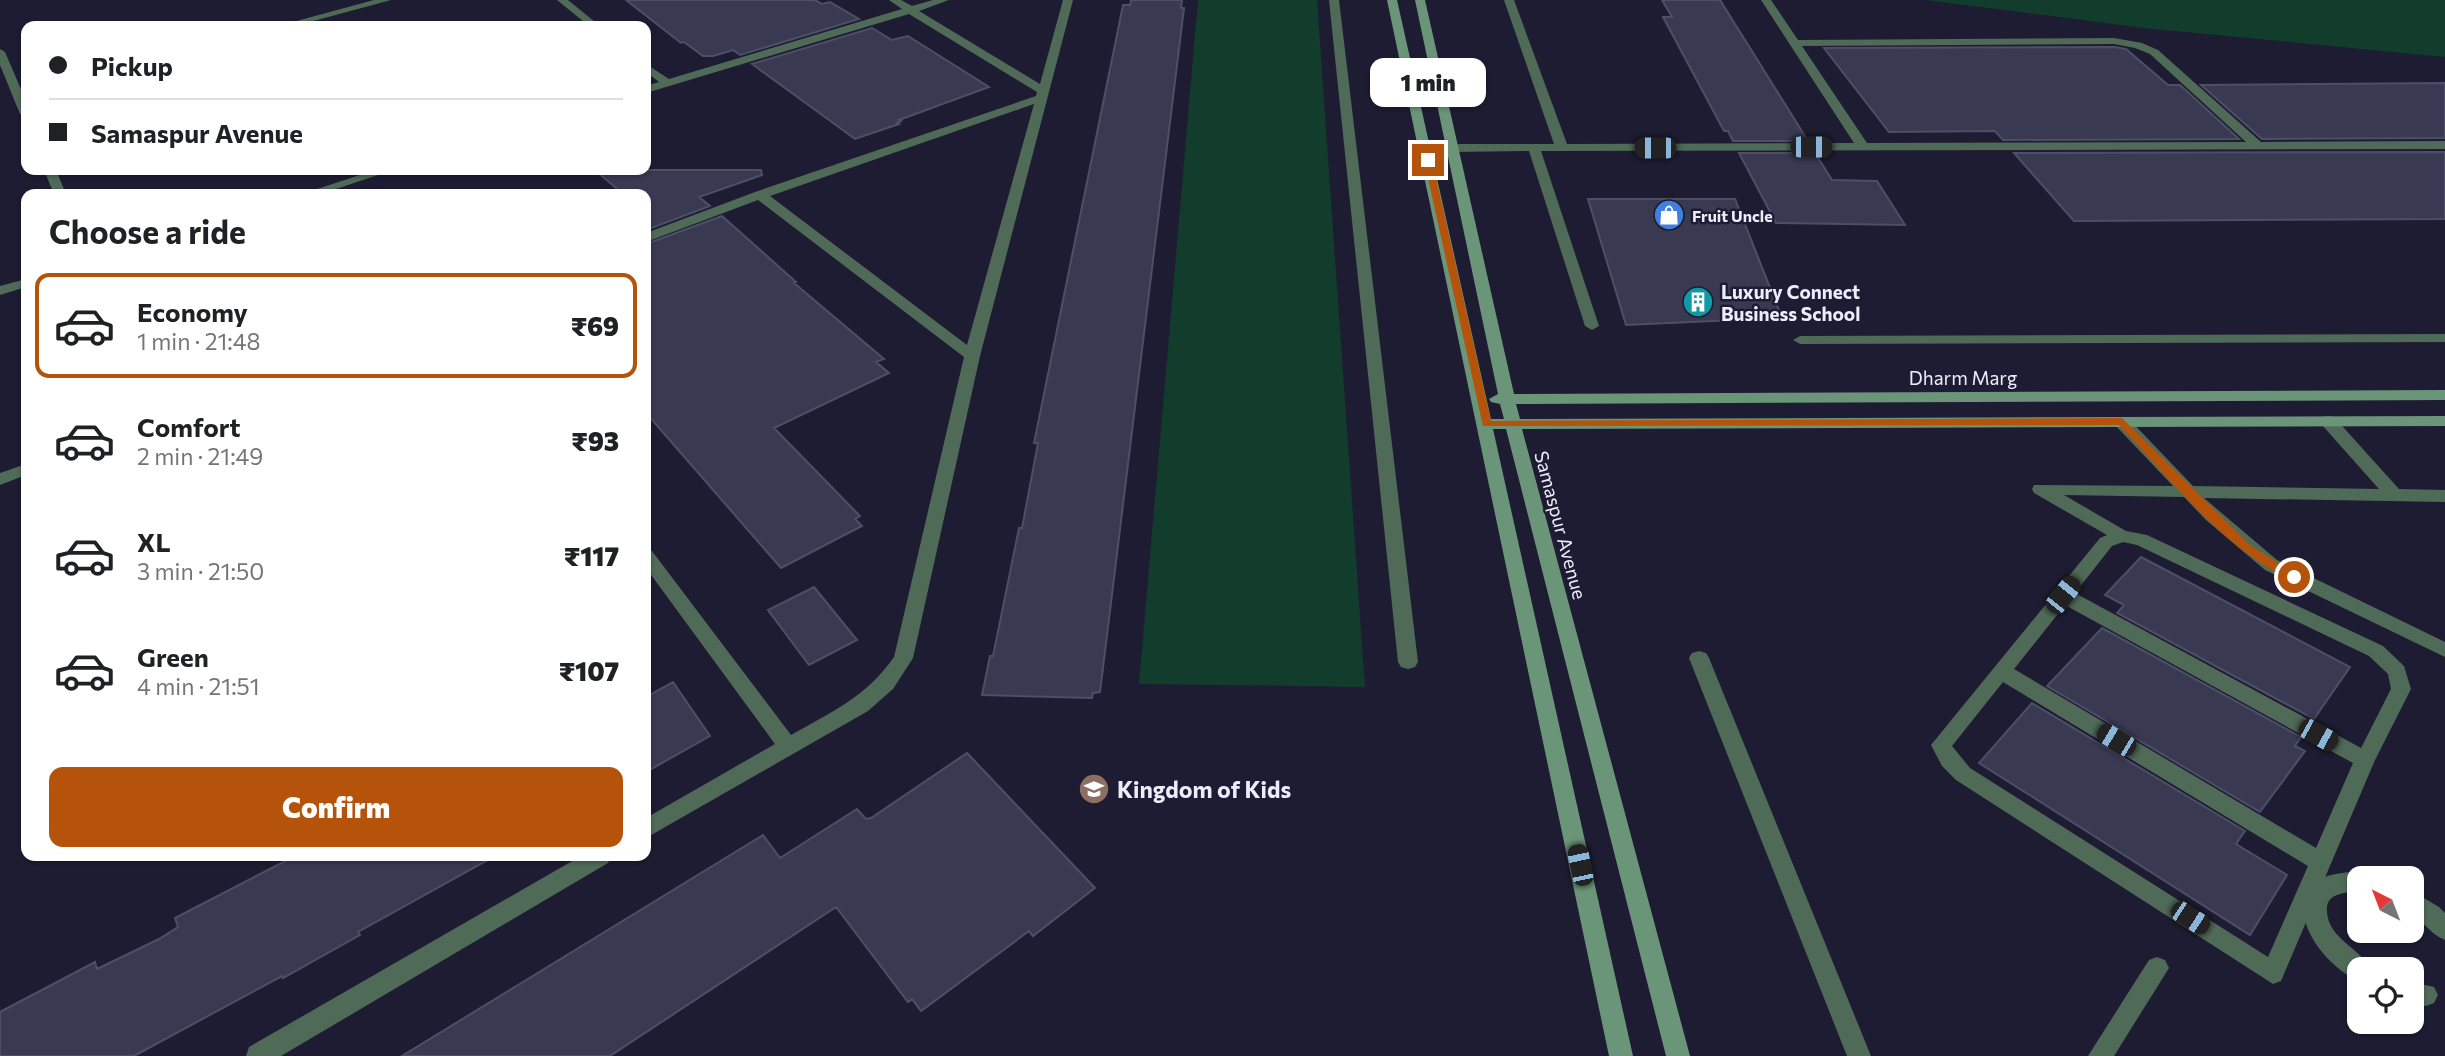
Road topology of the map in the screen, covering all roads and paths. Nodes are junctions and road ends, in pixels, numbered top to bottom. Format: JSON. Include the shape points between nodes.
{"nodes":[{"id":1,"x":386,"y":0,"type":"edge"},
{"id":2,"x":562,"y":0,"type":"edge"},
{"id":3,"x":894,"y":0,"type":"edge"},
{"id":4,"x":944,"y":0,"type":"edge"},
{"id":5,"x":1068,"y":0,"type":"edge"},
{"id":6,"x":1334,"y":0,"type":"edge"},
{"id":7,"x":1392,"y":0,"type":"edge"},
{"id":8,"x":1420,"y":0,"type":"edge"},
{"id":9,"x":1509,"y":0,"type":"edge"},
{"id":10,"x":1766,"y":0,"type":"edge"},
{"id":11,"x":913,"y":10,"type":"junction"},
{"id":12,"x":303,"y":21,"type":"edge"},
{"id":13,"x":589,"y":21,"type":"edge"},
{"id":14,"x":1794,"y":43,"type":"junction"},
{"id":15,"x":0,"y":52,"type":"edge"},
{"id":16,"x":651,"y":71,"type":"edge"},
{"id":17,"x":667,"y":83,"type":"junction"},
{"id":18,"x":651,"y":88,"type":"edge"},
{"id":19,"x":21,"y":91,"type":"edge"},
{"id":20,"x":1042,"y":94,"type":"junction"},
{"id":21,"x":2445,"y":145,"type":"edge"},
{"id":22,"x":2258,"y":146,"type":"junction"},
{"id":23,"x":1863,"y":147,"type":"junction"},
{"id":24,"x":1451,"y":148,"type":"junction"},
{"id":25,"x":1534,"y":148,"type":"junction"},
{"id":26,"x":1562,"y":148,"type":"junction"},
{"id":27,"x":368,"y":175,"type":"edge"},
{"id":28,"x":354,"y":180,"type":"junction"},
{"id":29,"x":324,"y":189,"type":"edge"},
{"id":30,"x":359,"y":189,"type":"edge"},
{"id":31,"x":760,"y":195,"type":"junction"},
{"id":32,"x":651,"y":236,"type":"edge"},
{"id":33,"x":21,"y":285,"type":"edge"},
{"id":34,"x":0,"y":291,"type":"edge"},
{"id":35,"x":1592,"y":326,"type":"dead end"},
{"id":36,"x":2445,"y":338,"type":"edge"},
{"id":37,"x":1800,"y":340,"type":"dead end"},
{"id":38,"x":972,"y":356,"type":"junction"},
{"id":39,"x":2445,"y":395,"type":"edge"},
{"id":40,"x":1481,"y":399,"type":"junction"},
{"id":41,"x":1507,"y":399,"type":"junction"},
{"id":42,"x":2328,"y":421,"type":"junction"},
{"id":43,"x":2445,"y":421,"type":"edge"},
{"id":44,"x":2122,"y":422,"type":"junction"},
{"id":45,"x":1486,"y":424,"type":"junction"},
{"id":46,"x":1513,"y":424,"type":"junction"},
{"id":47,"x":21,"y":472,"type":"edge"},
{"id":48,"x":0,"y":479,"type":"edge"},
{"id":49,"x":2189,"y":491,"type":"junction"},
{"id":50,"x":2394,"y":495,"type":"junction"},
{"id":51,"x":2445,"y":496,"type":"edge"},
{"id":52,"x":2122,"y":536,"type":"junction"},
{"id":53,"x":651,"y":562,"type":"edge"},
{"id":54,"x":2063,"y":595,"type":"junction"},
{"id":55,"x":2445,"y":650,"type":"edge"},
{"id":56,"x":1699,"y":658,"type":"dead end"},
{"id":57,"x":1408,"y":662,"type":"dead end"},
{"id":58,"x":2002,"y":672,"type":"junction"},
{"id":59,"x":788,"y":746,"type":"junction"},
{"id":60,"x":2365,"y":760,"type":"junction"},
{"id":61,"x":651,"y":826,"type":"edge"},
{"id":62,"x":591,"y":861,"type":"edge"},
{"id":63,"x":2321,"y":862,"type":"junction"},
{"id":64,"x":2347,"y":881,"type":"edge"},
{"id":65,"x":2424,"y":909,"type":"edge"},
{"id":66,"x":2445,"y":930,"type":"edge"},
{"id":67,"x":2347,"y":960,"type":"edge"},
{"id":68,"x":2157,"y":968,"type":"dead end"},
{"id":69,"x":258,"y":1056,"type":"edge"},
{"id":70,"x":1621,"y":1056,"type":"edge"},
{"id":71,"x":1678,"y":1056,"type":"edge"},
{"id":72,"x":1859,"y":1056,"type":"edge"},
{"id":73,"x":2100,"y":1056,"type":"edge"}],
"edges":[{"from":1,"to":12,"type":"street"},
{"from":2,"to":13,"type":"street"},
{"from":3,"to":11,"type":"street"},
{"from":4,"to":11,"type":"street"},
{"from":5,"to":20,"type":"street"},
{"from":6,"to":57,"type":"street"},
{"from":7,"to":40,"type":"main road"},
{"from":8,"to":24,"type":"main road","name":"Samaspur Avenue"},
{"from":9,"to":26,"type":"street"},
{"from":10,"to":14,"type":"street"},
{"from":11,"to":17,"type":"street"},
{"from":11,"to":20,"type":"street"},
{"from":14,"to":22,"type":"street","via":[[2114,41],[2138,45],[2154,52]]},
{"from":14,"to":23,"type":"street"},
{"from":15,"to":19,"type":"street"},
{"from":16,"to":17,"type":"street"},
{"from":17,"to":18,"type":"street"},
{"from":20,"to":31,"type":"street"},
{"from":20,"to":38,"type":"street"},
{"from":21,"to":22,"type":"street"},
{"from":22,"to":23,"type":"street"},
{"from":23,"to":26,"type":"street"},
{"from":24,"to":25,"type":"street"},
{"from":24,"to":41,"type":"main road","name":"Samaspur Avenue"},
{"from":25,"to":26,"type":"street"},
{"from":25,"to":35,"type":"street"},
{"from":27,"to":28,"type":"street"},
{"from":28,"to":29,"type":"street"},
{"from":28,"to":30,"type":"street"},
{"from":31,"to":32,"type":"street"},
{"from":31,"to":38,"type":"street"},
{"from":33,"to":34,"type":"street"},
{"from":36,"to":37,"type":"street"},
{"from":38,"to":59,"type":"street","via":[[903,658],[886,684],[861,705]]},
{"from":39,"to":41,"type":"main road","name":"Dharm Marg"},
{"from":40,"to":41,"type":"main road","name":"Dharm Marg"},
{"from":40,"to":45,"type":"main road"},
{"from":41,"to":46,"type":"main road","name":"Samaspur Avenue"},
{"from":42,"to":43,"type":"main road"},
{"from":42,"to":44,"type":"main road"},
{"from":42,"to":50,"type":"street"},
{"from":44,"to":46,"type":"main road"},
{"from":44,"to":49,"type":"street"},
{"from":45,"to":46,"type":"main road"},
{"from":45,"to":70,"type":"main road"},
{"from":46,"to":71,"type":"main road","name":"Samaspur Avenue"},
{"from":47,"to":48,"type":"street"},
{"from":49,"to":50,"type":"street"},
{"from":49,"to":52,"type":"street","via":[[2040,489]]},
{"from":49,"to":55,"type":"street","via":[[2246,548],[2271,565]]},
{"from":50,"to":51,"type":"street"},
{"from":52,"to":54,"type":"street","via":[[2106,542]]},
{"from":52,"to":60,"type":"street","via":[[2141,538],[2376,651],[2397,671],[2401,689]]},
{"from":53,"to":59,"type":"street"},
{"from":54,"to":58,"type":"street"},
{"from":54,"to":60,"type":"street"},
{"from":56,"to":72,"type":"street"},
{"from":58,"to":63,"type":"street"},
{"from":58,"to":63,"type":"street","via":[[1941,745],[1948,760],[2273,973]]},
{"from":59,"to":61,"type":"street"},
{"from":60,"to":63,"type":"street"},
{"from":62,"to":69,"type":"street"},
{"from":64,"to":67,"type":"street","via":[[2324,887],[2316,898],[2314,913],[2335,950]]},
{"from":65,"to":66,"type":"street"},
{"from":68,"to":73,"type":"street"}]}
